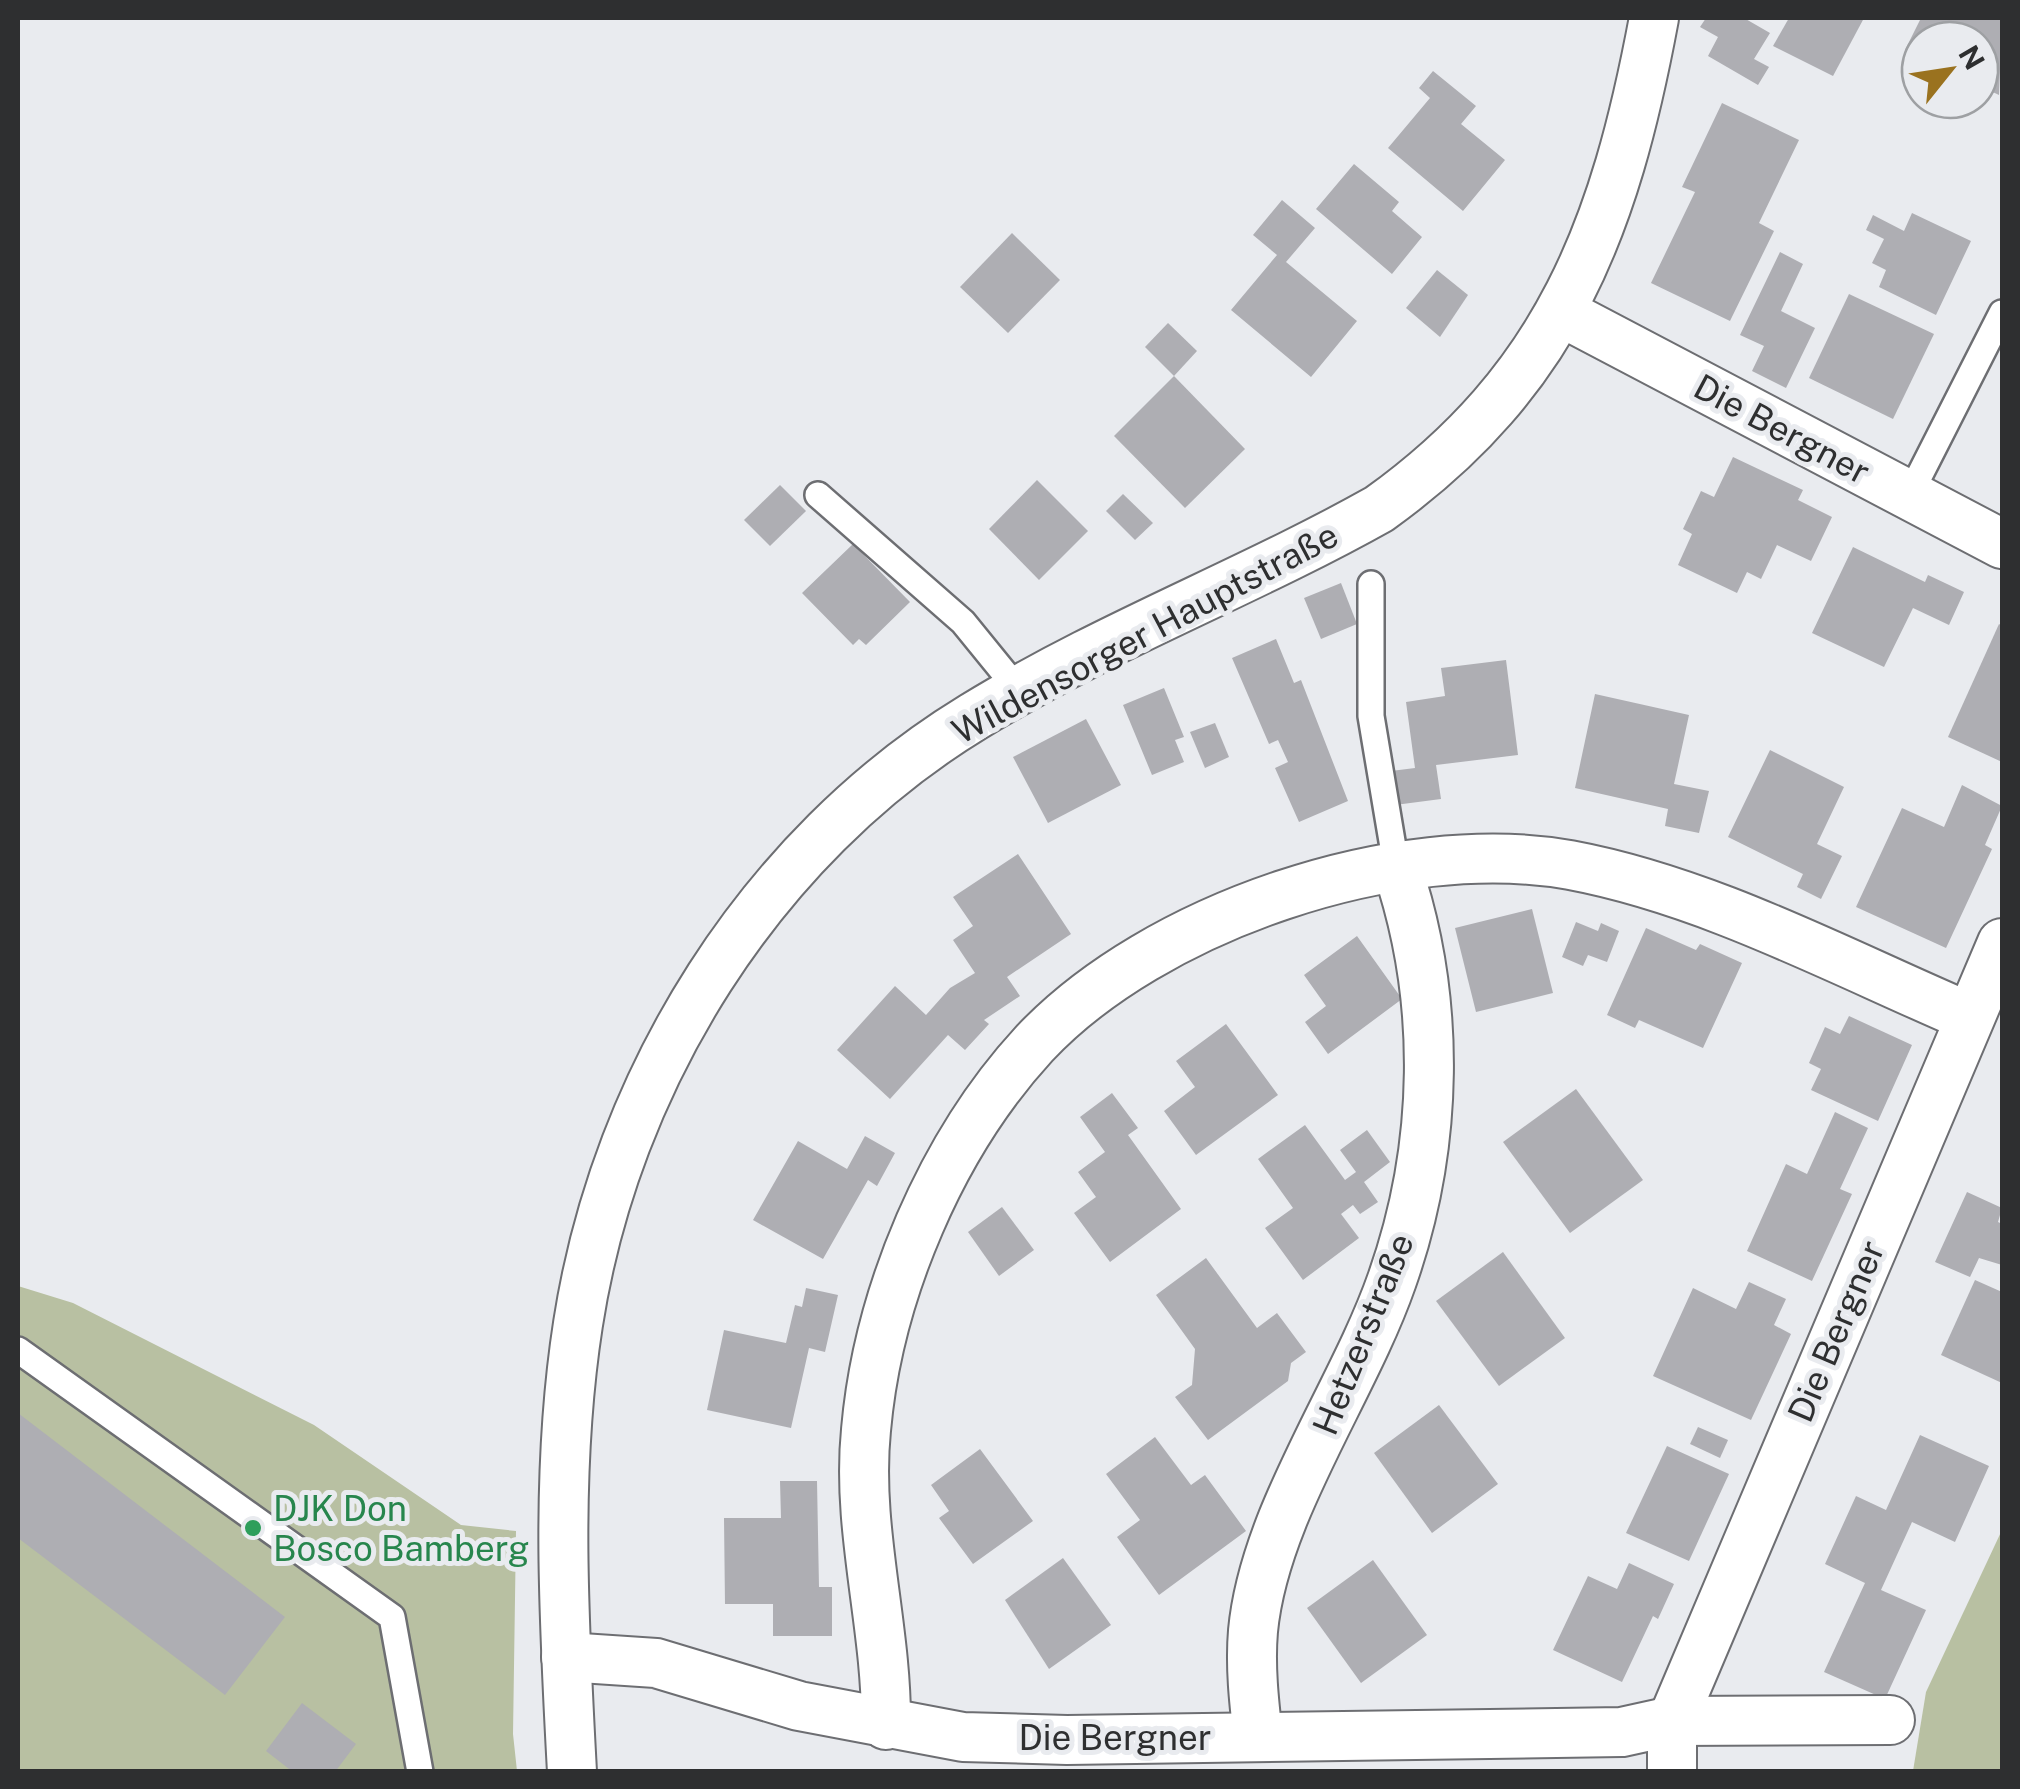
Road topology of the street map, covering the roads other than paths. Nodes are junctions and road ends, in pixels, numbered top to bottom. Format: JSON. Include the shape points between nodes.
{"nodes":[{"id":1,"x":1654,"y":18,"type":"edge"},
{"id":2,"x":1561,"y":312,"type":"junction"},
{"id":3,"x":2002,"y":313,"type":"edge"},
{"id":4,"x":818,"y":495,"type":"dead end"},
{"id":5,"x":1909,"y":496,"type":"junction"},
{"id":6,"x":2002,"y":544,"type":"edge"},
{"id":7,"x":1371,"y":584,"type":"dead end"},
{"id":8,"x":1020,"y":692,"type":"junction"},
{"id":9,"x":1396,"y":865,"type":"junction"},
{"id":10,"x":2002,"y":943,"type":"edge"},
{"id":11,"x":1969,"y":1016,"type":"junction"},
{"id":12,"x":18,"y":1350,"type":"edge"},
{"id":13,"x":566,"y":1657,"type":"junction"},
{"id":14,"x":1890,"y":1720,"type":"dead end"},
{"id":15,"x":1672,"y":1721,"type":"junction"},
{"id":16,"x":886,"y":1725,"type":"junction"},
{"id":17,"x":1258,"y":1736,"type":"junction"},
{"id":18,"x":420,"y":1772,"type":"edge"},
{"id":19,"x":572,"y":1772,"type":"edge"},
{"id":20,"x":1672,"y":1772,"type":"edge"}],
"edges":[{"from":1,"to":2,"type":"street","name":"Wildensorger Hauptstraße","via":[[1620,178]]},
{"from":2,"to":5,"type":"street","name":"Die Bergner"},
{"from":2,"to":8,"type":"street","name":"Wildensorger Hauptstraße","via":[[1470,434],[1379,509]]},
{"from":3,"to":5,"type":"lane"},
{"from":4,"to":8,"type":"lane","via":[[963,622]]},
{"from":5,"to":6,"type":"street","name":"Die Bergner"},
{"from":7,"to":9,"type":"lane","via":[[1370,716]]},
{"from":8,"to":13,"type":"street","name":"Wildensorger Hauptstraße","via":[[890,773],[831,828],[763,903],[707,981],[654,1073],[621,1152],[578,1322],[564,1519]]},
{"from":9,"to":11,"type":"street","via":[[1508,859],[1627,878],[1705,904]]},
{"from":9,"to":16,"type":"street","via":[[1310,886],[1216,921],[1105,982],[1035,1043],[976,1116],[934,1197],[890,1308],[866,1430],[866,1531],[886,1664]]},
{"from":9,"to":17,"type":"street","name":"Hetzerstraße","via":[[1422,963],[1430,1082],[1422,1161],[1391,1282],[1303,1475],[1259,1597],[1252,1687]]},
{"from":10,"to":11,"type":"street","name":"Die Bergner"},
{"from":11,"to":15,"type":"street","name":"Die Bergner"},
{"from":12,"to":18,"type":"lane","via":[[392,1616]]},
{"from":13,"to":16,"type":"street","name":"Die Bergner","via":[[656,1663]]},
{"from":13,"to":19,"type":"street","name":"Wildensorger Hauptstraße"},
{"from":14,"to":15,"type":"street","name":"Die Bergner"},
{"from":15,"to":17,"type":"street","name":"Die Bergner","via":[[1622,1732]]},
{"from":15,"to":20,"type":"street","name":"Die Bergner"},
{"from":16,"to":17,"type":"street","name":"Die Bergner","via":[[963,1737]]}]}
